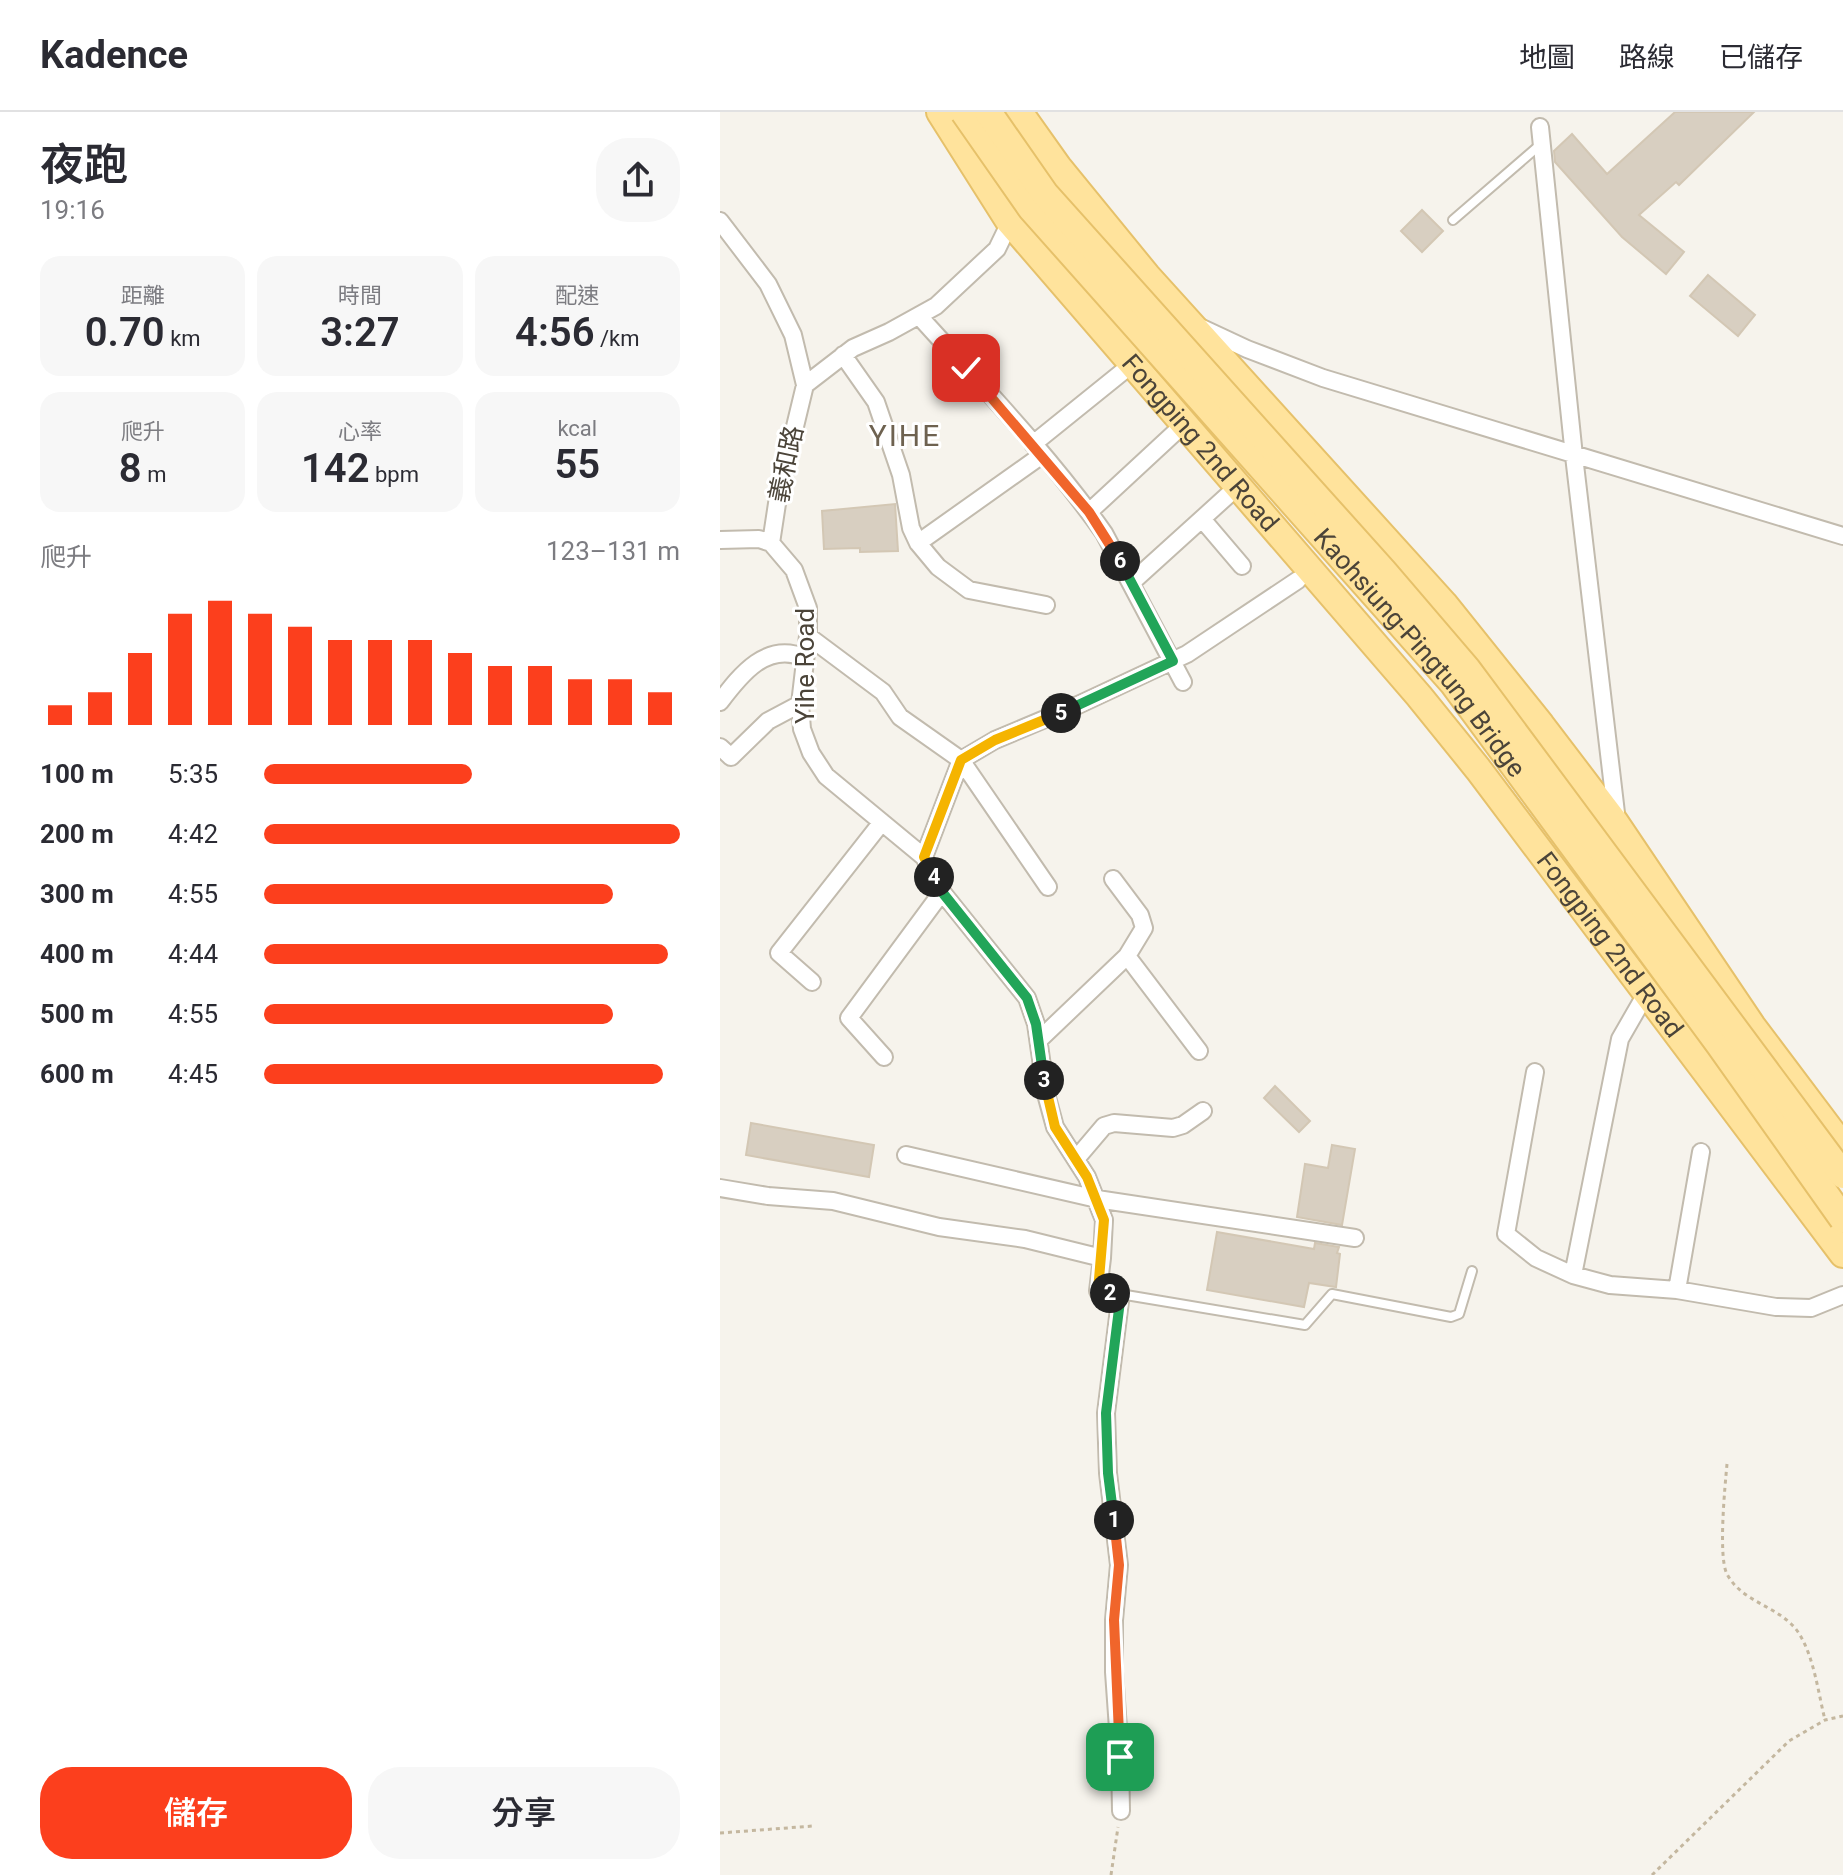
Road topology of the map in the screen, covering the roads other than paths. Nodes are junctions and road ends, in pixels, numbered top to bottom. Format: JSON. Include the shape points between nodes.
{"nodes":[{"id":1,"x":940,"y":112,"type":"edge"},
{"id":2,"x":964,"y":112,"type":"edge"},
{"id":3,"x":988,"y":112,"type":"edge"},
{"id":4,"x":1019,"y":112,"type":"edge"},
{"id":5,"x":1541,"y":135,"type":"joint"},
{"id":6,"x":1058,"y":167,"type":"junction"},
{"id":7,"x":1453,"y":220,"type":"dead end"},
{"id":8,"x":720,"y":221,"type":"edge"},
{"id":9,"x":1009,"y":221,"type":"junction"},
{"id":10,"x":725,"y":239,"type":"edge"},
{"id":11,"x":919,"y":316,"type":"junction"},
{"id":12,"x":1187,"y":320,"type":"junction"},
{"id":13,"x":843,"y":355,"type":"junction"},
{"id":14,"x":1131,"y":365,"type":"junction"},
{"id":15,"x":805,"y":385,"type":"junction"},
{"id":16,"x":1183,"y":425,"type":"junction"},
{"id":17,"x":1038,"y":449,"type":"junction"},
{"id":18,"x":1574,"y":456,"type":"junction"},
{"id":19,"x":1237,"y":487,"type":"junction"},
{"id":20,"x":1089,"y":512,"type":"junction"},
{"id":21,"x":1202,"y":519,"type":"junction"},
{"id":22,"x":1843,"y":536,"type":"edge"},
{"id":23,"x":720,"y":540,"type":"edge"},
{"id":24,"x":771,"y":543,"type":"junction"},
{"id":25,"x":918,"y":543,"type":"junction"},
{"id":26,"x":1242,"y":566,"type":"dead end"},
{"id":27,"x":1298,"y":580,"type":"dead end"},
{"id":28,"x":1131,"y":583,"type":"junction"},
{"id":29,"x":1046,"y":605,"type":"dead end"},
{"id":30,"x":808,"y":636,"type":"junction"},
{"id":31,"x":805,"y":658,"type":"junction"},
{"id":32,"x":1173,"y":661,"type":"junction"},
{"id":33,"x":1183,"y":682,"type":"dead end"},
{"id":34,"x":720,"y":702,"type":"edge"},
{"id":35,"x":800,"y":704,"type":"junction"},
{"id":36,"x":720,"y":747,"type":"edge"},
{"id":37,"x":961,"y":760,"type":"junction"},
{"id":38,"x":1614,"y":821,"type":"junction"},
{"id":39,"x":882,"y":822,"type":"junction"},
{"id":40,"x":924,"y":857,"type":"junction"},
{"id":41,"x":1113,"y":879,"type":"dead end"},
{"id":42,"x":1048,"y":887,"type":"dead end"},
{"id":43,"x":942,"y":892,"type":"junction"},
{"id":44,"x":1127,"y":956,"type":"junction"},
{"id":45,"x":812,"y":982,"type":"dead end"},
{"id":46,"x":1647,"y":992,"type":"junction"},
{"id":47,"x":1039,"y":1040,"type":"junction"},
{"id":48,"x":1199,"y":1051,"type":"dead end"},
{"id":49,"x":884,"y":1057,"type":"dead end"},
{"id":50,"x":1535,"y":1072,"type":"dead end"},
{"id":51,"x":1203,"y":1111,"type":"dead end"},
{"id":52,"x":1843,"y":1147,"type":"edge"},
{"id":53,"x":1701,"y":1152,"type":"dead end"},
{"id":54,"x":906,"y":1155,"type":"dead end"},
{"id":55,"x":1076,"y":1159,"type":"junction"},
{"id":56,"x":1843,"y":1175,"type":"edge"},
{"id":57,"x":720,"y":1188,"type":"edge"},
{"id":58,"x":1097,"y":1199,"type":"junction"},
{"id":59,"x":1843,"y":1219,"type":"edge"},
{"id":60,"x":1355,"y":1238,"type":"dead end"},
{"id":61,"x":1843,"y":1254,"type":"edge"},
{"id":62,"x":1102,"y":1258,"type":"junction"},
{"id":63,"x":1472,"y":1271,"type":"dead end"},
{"id":64,"x":1573,"y":1275,"type":"junction"},
{"id":65,"x":1677,"y":1290,"type":"junction"},
{"id":66,"x":1119,"y":1293,"type":"junction"},
{"id":67,"x":1843,"y":1295,"type":"edge"},
{"id":68,"x":1121,"y":1811,"type":"road end"}],
"edges":[{"from":1,"to":9,"type":"main road","name":"Fongping 2nd Road"},
{"from":2,"to":59,"type":"main road","name":"Kaohsiung-Pingtung Bridge","bridge":true,"via":[[1031,208],[1453,683]]},
{"from":3,"to":56,"type":"main road","name":"Kaohsiung-Pingtung Bridge","bridge":true,"via":[[1045,194],[1467,669]]},
{"from":4,"to":6,"type":"main road"},
{"from":5,"to":7,"type":"lane"},
{"from":5,"to":18,"type":"street"},
{"from":6,"to":9,"type":"street"},
{"from":6,"to":12,"type":"main road"},
{"from":8,"to":10,"type":"street"},
{"from":9,"to":11,"type":"street","via":[[997,249]]},
{"from":9,"to":14,"type":"main road","name":"Fongping 2nd Road"},
{"from":10,"to":15,"type":"street","via":[[768,284],[793,335]]},
{"from":11,"to":13,"type":"street"},
{"from":11,"to":17,"type":"street"},
{"from":12,"to":18,"type":"street","via":[[1323,378]]},
{"from":12,"to":38,"type":"main road","via":[[1444,604]]},
{"from":13,"to":15,"type":"street"},
{"from":13,"to":25,"type":"street","via":[[876,402]]},
{"from":14,"to":16,"type":"main road","name":"Fongping 2nd Road"},
{"from":14,"to":17,"type":"street"},
{"from":15,"to":24,"type":"street","name":"義和路"},
{"from":16,"to":19,"type":"main road","name":"Fongping 2nd Road"},
{"from":16,"to":20,"type":"street"},
{"from":17,"to":20,"type":"street"},
{"from":17,"to":25,"type":"street"},
{"from":18,"to":22,"type":"street"},
{"from":18,"to":38,"type":"street"},
{"from":19,"to":21,"type":"street"},
{"from":19,"to":46,"type":"main road","name":"Fongping 2nd Road","via":[[1429,708]]},
{"from":20,"to":28,"type":"street"},
{"from":21,"to":26,"type":"street"},
{"from":21,"to":28,"type":"street"},
{"from":23,"to":24,"type":"street"},
{"from":24,"to":30,"type":"street","name":"Yihe Road","via":[[802,587]]},
{"from":25,"to":29,"type":"street","via":[[938,567],[969,590]]},
{"from":27,"to":32,"type":"street"},
{"from":28,"to":32,"type":"street"},
{"from":30,"to":31,"type":"street","name":"Yihe Road"},
{"from":30,"to":37,"type":"street","via":[[883,692],[900,717]]},
{"from":31,"to":34,"type":"street","via":[[774,653],[753,664]]},
{"from":31,"to":35,"type":"street","name":"Yihe Road"},
{"from":32,"to":33,"type":"street"},
{"from":32,"to":37,"type":"street"},
{"from":35,"to":36,"type":"street","via":[[768,721],[731,757]]},
{"from":35,"to":39,"type":"street","name":"Yihe Road","via":[[802,729],[826,776]]},
{"from":37,"to":40,"type":"street"},
{"from":37,"to":42,"type":"street"},
{"from":38,"to":52,"type":"main road","via":[[1752,1026]]},
{"from":39,"to":40,"type":"street","name":"Yihe Road"},
{"from":39,"to":45,"type":"street","via":[[779,953]]},
{"from":40,"to":43,"type":"street","name":"Yihe Road"},
{"from":41,"to":44,"type":"street","via":[[1143,921]]},
{"from":43,"to":47,"type":"street","name":"Yihe Road","via":[[1027,998]]},
{"from":43,"to":49,"type":"street","via":[[849,1018]]},
{"from":44,"to":47,"type":"street"},
{"from":44,"to":48,"type":"street"},
{"from":46,"to":61,"type":"main road","name":"Fongping 2nd Road"},
{"from":46,"to":64,"type":"street","via":[[1620,1039]]},
{"from":47,"to":55,"type":"street","name":"Yihe Road","via":[[1055,1127]]},
{"from":50,"to":64,"type":"street","via":[[1506,1234],[1536,1258]]},
{"from":51,"to":55,"type":"street","via":[[1173,1128],[1104,1126]]},
{"from":53,"to":65,"type":"street"},
{"from":54,"to":58,"type":"street"},
{"from":55,"to":58,"type":"street","name":"Yihe Road"},
{"from":57,"to":62,"type":"street","via":[[833,1201]]},
{"from":58,"to":60,"type":"street"},
{"from":58,"to":62,"type":"street","name":"Yihe Road","via":[[1104,1220]]},
{"from":62,"to":66,"type":"street","name":"Yihe Road","via":[[1098,1291]]},
{"from":63,"to":66,"type":"lane","via":[[1459,1314],[1451,1317],[1332,1294],[1305,1325]]},
{"from":64,"to":65,"type":"street","via":[[1610,1285]]},
{"from":65,"to":67,"type":"street","via":[[1776,1307],[1811,1308]]},
{"from":66,"to":68,"type":"street","via":[[1106,1413],[1119,1565],[1114,1633]]}]}
